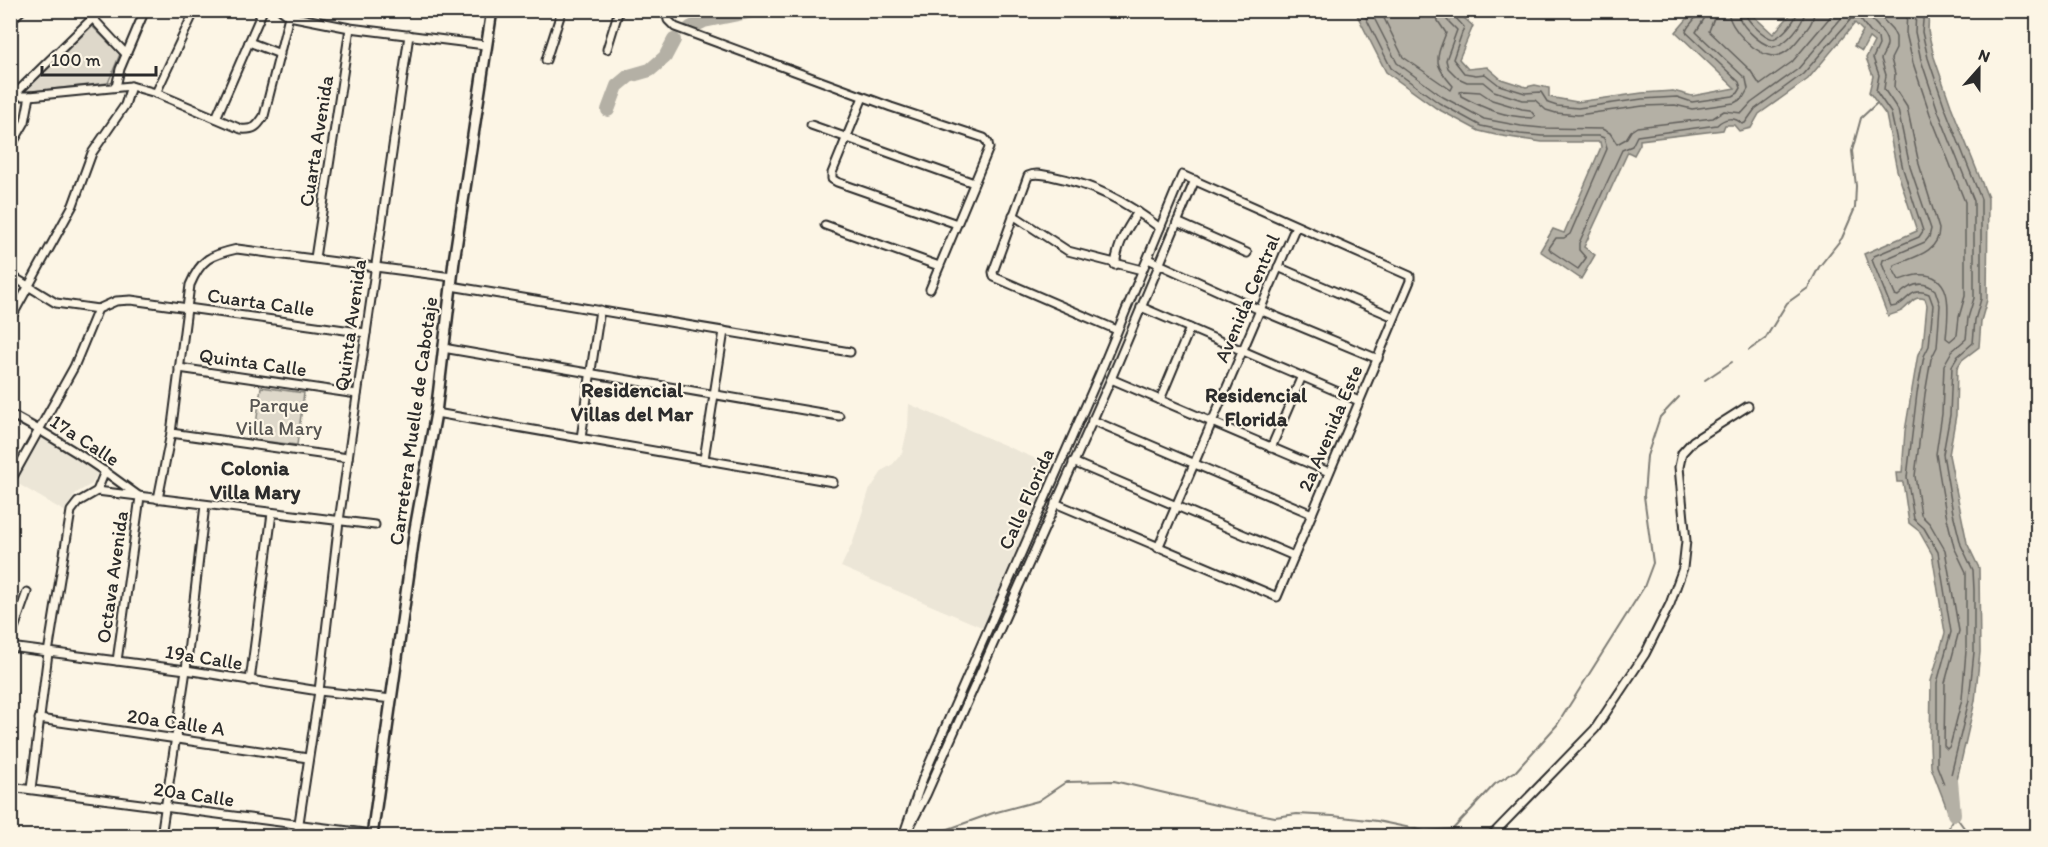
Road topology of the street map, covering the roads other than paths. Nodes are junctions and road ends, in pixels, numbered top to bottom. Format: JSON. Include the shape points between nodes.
{"nodes":[{"id":1,"x":22,"y":10,"type":"edge"},
{"id":2,"x":85,"y":10,"type":"edge"},
{"id":3,"x":101,"y":10,"type":"edge"},
{"id":4,"x":145,"y":10,"type":"edge"},
{"id":5,"x":195,"y":10,"type":"edge"},
{"id":6,"x":263,"y":10,"type":"edge"},
{"id":7,"x":280,"y":10,"type":"edge"},
{"id":8,"x":492,"y":10,"type":"edge"},
{"id":9,"x":562,"y":10,"type":"edge"},
{"id":10,"x":619,"y":10,"type":"edge"},
{"id":11,"x":666,"y":10,"type":"edge"},
{"id":12,"x":289,"y":16,"type":"junction"},
{"id":13,"x":92,"y":18,"type":"junction"},
{"id":14,"x":10,"y":21,"type":"edge"},
{"id":15,"x":350,"y":28,"type":"junction"},
{"id":16,"x":409,"y":35,"type":"junction"},
{"id":17,"x":249,"y":42,"type":"junction"},
{"id":18,"x":486,"y":45,"type":"junction"},
{"id":19,"x":607,"y":49,"type":"dead end"},
{"id":20,"x":126,"y":54,"type":"junction"},
{"id":21,"x":280,"y":54,"type":"junction"},
{"id":22,"x":546,"y":60,"type":"dead end"},
{"id":23,"x":131,"y":86,"type":"junction"},
{"id":24,"x":116,"y":87,"type":"junction"},
{"id":25,"x":156,"y":93,"type":"junction"},
{"id":26,"x":12,"y":96,"type":"edge"},
{"id":27,"x":30,"y":96,"type":"junction"},
{"id":28,"x":863,"y":97,"type":"junction"},
{"id":29,"x":216,"y":118,"type":"junction"},
{"id":30,"x":811,"y":126,"type":"dead end"},
{"id":31,"x":847,"y":138,"type":"junction"},
{"id":32,"x":10,"y":148,"type":"edge"},
{"id":33,"x":1195,"y":180,"type":"junction"},
{"id":34,"x":974,"y":183,"type":"junction"},
{"id":35,"x":1138,"y":212,"type":"junction"},
{"id":36,"x":1013,"y":215,"type":"junction"},
{"id":37,"x":1177,"y":222,"type":"junction"},
{"id":38,"x":957,"y":224,"type":"junction"},
{"id":39,"x":825,"y":225,"type":"dead end"},
{"id":40,"x":1296,"y":226,"type":"junction"},
{"id":41,"x":1160,"y":228,"type":"junction"},
{"id":42,"x":1247,"y":253,"type":"dead end"},
{"id":43,"x":315,"y":258,"type":"junction"},
{"id":44,"x":1148,"y":259,"type":"junction"},
{"id":45,"x":1159,"y":264,"type":"junction"},
{"id":46,"x":1115,"y":265,"type":"junction"},
{"id":47,"x":376,"y":266,"type":"junction"},
{"id":48,"x":939,"y":266,"type":"junction"},
{"id":49,"x":1278,"y":267,"type":"junction"},
{"id":50,"x":1142,"y":270,"type":"junction"},
{"id":51,"x":10,"y":275,"type":"edge"},
{"id":52,"x":452,"y":281,"type":"junction"},
{"id":53,"x":30,"y":286,"type":"junction"},
{"id":54,"x":930,"y":289,"type":"dead end"},
{"id":55,"x":1141,"y":307,"type":"junction"},
{"id":56,"x":186,"y":308,"type":"junction"},
{"id":57,"x":98,"y":309,"type":"junction"},
{"id":58,"x":600,"y":310,"type":"junction"},
{"id":59,"x":1260,"y":310,"type":"junction"},
{"id":60,"x":1394,"y":317,"type":"junction"},
{"id":61,"x":10,"y":320,"type":"edge"},
{"id":62,"x":1190,"y":328,"type":"junction"},
{"id":63,"x":1117,"y":330,"type":"junction"},
{"id":64,"x":724,"y":331,"type":"junction"},
{"id":65,"x":366,"y":333,"type":"junction"},
{"id":66,"x":443,"y":348,"type":"junction"},
{"id":67,"x":1242,"y":351,"type":"junction"},
{"id":68,"x":850,"y":352,"type":"dead end"},
{"id":69,"x":1378,"y":359,"type":"junction"},
{"id":70,"x":179,"y":368,"type":"junction"},
{"id":71,"x":590,"y":373,"type":"junction"},
{"id":72,"x":1302,"y":376,"type":"junction"},
{"id":73,"x":1111,"y":379,"type":"junction"},
{"id":74,"x":357,"y":394,"type":"junction"},
{"id":75,"x":714,"y":394,"type":"junction"},
{"id":76,"x":1160,"y":400,"type":"junction"},
{"id":77,"x":1359,"y":401,"type":"junction"},
{"id":78,"x":1748,"y":406,"type":"dead end"},
{"id":79,"x":436,"y":413,"type":"junction"},
{"id":80,"x":10,"y":414,"type":"edge"},
{"id":81,"x":839,"y":416,"type":"dead end"},
{"id":82,"x":1092,"y":420,"type":"junction"},
{"id":83,"x":1212,"y":423,"type":"junction"},
{"id":84,"x":40,"y":430,"type":"junction"},
{"id":85,"x":171,"y":433,"type":"junction"},
{"id":86,"x":581,"y":438,"type":"junction"},
{"id":87,"x":1271,"y":448,"type":"junction"},
{"id":88,"x":348,"y":458,"type":"junction"},
{"id":89,"x":705,"y":459,"type":"junction"},
{"id":90,"x":1073,"y":462,"type":"junction"},
{"id":91,"x":1194,"y":464,"type":"junction"},
{"id":92,"x":105,"y":471,"type":"junction"},
{"id":93,"x":1329,"y":472,"type":"junction"},
{"id":94,"x":10,"y":482,"type":"edge"},
{"id":95,"x":833,"y":482,"type":"dead end"},
{"id":96,"x":97,"y":491,"type":"junction"},
{"id":97,"x":140,"y":497,"type":"junction"},
{"id":98,"x":158,"y":499,"type":"junction"},
{"id":99,"x":1055,"y":503,"type":"junction"},
{"id":100,"x":205,"y":505,"type":"junction"},
{"id":101,"x":1176,"y":507,"type":"junction"},
{"id":102,"x":272,"y":513,"type":"junction"},
{"id":103,"x":1312,"y":514,"type":"junction"},
{"id":104,"x":339,"y":521,"type":"junction"},
{"id":105,"x":375,"y":525,"type":"dead end"},
{"id":106,"x":1158,"y":548,"type":"junction"},
{"id":107,"x":1293,"y":556,"type":"junction"},
{"id":108,"x":27,"y":592,"type":"dead end"},
{"id":109,"x":10,"y":640,"type":"edge"},
{"id":110,"x":10,"y":647,"type":"edge"},
{"id":111,"x":48,"y":653,"type":"junction"},
{"id":112,"x":117,"y":661,"type":"junction"},
{"id":113,"x":186,"y":670,"type":"junction"},
{"id":114,"x":250,"y":681,"type":"junction"},
{"id":115,"x":319,"y":692,"type":"junction"},
{"id":116,"x":392,"y":699,"type":"junction"},
{"id":117,"x":39,"y":719,"type":"junction"},
{"id":118,"x":174,"y":739,"type":"junction"},
{"id":119,"x":308,"y":758,"type":"junction"},
{"id":120,"x":10,"y":787,"type":"edge"},
{"id":121,"x":31,"y":789,"type":"junction"},
{"id":122,"x":166,"y":807,"type":"junction"},
{"id":123,"x":299,"y":825,"type":"junction"},
{"id":124,"x":372,"y":835,"type":"edge"},
{"id":125,"x":161,"y":837,"type":"edge"},
{"id":126,"x":297,"y":837,"type":"edge"},
{"id":127,"x":904,"y":837,"type":"edge"},
{"id":128,"x":1491,"y":837,"type":"edge"}],
"edges":[{"from":1,"to":14,"type":"street"},
{"from":2,"to":13,"type":"street"},
{"from":3,"to":13,"type":"street"},
{"from":4,"to":20,"type":"street"},
{"from":5,"to":25,"type":"street"},
{"from":6,"to":17,"type":"street"},
{"from":7,"to":12,"type":"street"},
{"from":8,"to":18,"type":"main road","name":"Carretera Muelle de Cabotaje"},
{"from":9,"to":22,"type":"street"},
{"from":10,"to":19,"type":"street"},
{"from":11,"to":28,"type":"street","via":[[675,27]]},
{"from":12,"to":15,"type":"street"},
{"from":12,"to":21,"type":"street"},
{"from":13,"to":20,"type":"street"},
{"from":13,"to":26,"type":"street"},
{"from":15,"to":16,"type":"street"},
{"from":15,"to":43,"type":"street","name":"Cuarta Avenida"},
{"from":16,"to":18,"type":"street"},
{"from":16,"to":47,"type":"street","name":"Quinta Avenida"},
{"from":17,"to":21,"type":"street"},
{"from":17,"to":29,"type":"street"},
{"from":18,"to":52,"type":"main road","name":"Carretera Muelle de Cabotaje"},
{"from":20,"to":24,"type":"street"},
{"from":21,"to":29,"type":"street","via":[[264,116],[257,127],[241,129]]},
{"from":23,"to":24,"type":"street"},
{"from":23,"to":25,"type":"street"},
{"from":23,"to":53,"type":"street","via":[[125,105],[92,153],[73,205]]},
{"from":24,"to":27,"type":"street"},
{"from":25,"to":29,"type":"street"},
{"from":26,"to":27,"type":"street"},
{"from":27,"to":32,"type":"street","via":[[25,122]]},
{"from":28,"to":31,"type":"street"},
{"from":28,"to":34,"type":"street","via":[[984,138],[988,148]]},
{"from":30,"to":31,"type":"street"},
{"from":31,"to":34,"type":"street"},
{"from":31,"to":38,"type":"street","via":[[832,179]]},
{"from":33,"to":37,"type":"street","name":"Calle Florida"},
{"from":33,"to":40,"type":"street"},
{"from":33,"to":41,"type":"street","name":"Calle Florida","via":[[1182,175]]},
{"from":34,"to":38,"type":"street"},
{"from":35,"to":36,"type":"street","via":[[1106,192],[1073,180],[1032,173]]},
{"from":35,"to":41,"type":"street"},
{"from":35,"to":46,"type":"street","via":[[1124,232]]},
{"from":36,"to":46,"type":"street","via":[[1068,251]]},
{"from":36,"to":63,"type":"street","via":[[994,277]]},
{"from":37,"to":42,"type":"street"},
{"from":37,"to":45,"type":"street","name":"Calle Florida"},
{"from":38,"to":48,"type":"street"},
{"from":39,"to":48,"type":"street"},
{"from":40,"to":49,"type":"street","name":"Avenida Central"},
{"from":40,"to":60,"type":"street","name":"2a Avenida Este","via":[[1410,276]]},
{"from":41,"to":44,"type":"street","name":"Calle Florida"},
{"from":43,"to":47,"type":"street"},
{"from":43,"to":56,"type":"street","via":[[237,249],[214,254],[196,271]]},
{"from":44,"to":45,"type":"street"},
{"from":44,"to":50,"type":"street","name":"Calle Florida"},
{"from":45,"to":55,"type":"street","name":"Calle Florida"},
{"from":45,"to":59,"type":"street"},
{"from":46,"to":50,"type":"street"},
{"from":47,"to":52,"type":"street"},
{"from":47,"to":65,"type":"street","name":"Quinta Avenida"},
{"from":48,"to":54,"type":"street"},
{"from":49,"to":59,"type":"street","name":"Avenida Central"},
{"from":49,"to":60,"type":"street"},
{"from":50,"to":63,"type":"street","name":"Calle Florida"},
{"from":51,"to":53,"type":"street"},
{"from":52,"to":58,"type":"street"},
{"from":52,"to":66,"type":"main road","name":"Carretera Muelle de Cabotaje"},
{"from":53,"to":57,"type":"street","via":[[56,303]]},
{"from":53,"to":61,"type":"street"},
{"from":55,"to":62,"type":"street"},
{"from":55,"to":73,"type":"street","name":"Calle Florida"},
{"from":56,"to":57,"type":"street","name":"Cuarta Calle","via":[[131,300]]},
{"from":56,"to":65,"type":"street","name":"Cuarta Calle"},
{"from":56,"to":70,"type":"street"},
{"from":57,"to":84,"type":"street","via":[[74,367]]},
{"from":58,"to":64,"type":"street"},
{"from":58,"to":71,"type":"street"},
{"from":59,"to":67,"type":"street","name":"Avenida Central"},
{"from":59,"to":69,"type":"street"},
{"from":60,"to":69,"type":"street","name":"2a Avenida Este"},
{"from":62,"to":67,"type":"street"},
{"from":62,"to":76,"type":"street"},
{"from":63,"to":127,"type":"street","name":"Calle Florida","via":[[923,778]]},
{"from":64,"to":68,"type":"street"},
{"from":64,"to":75,"type":"street"},
{"from":65,"to":74,"type":"street","name":"Quinta Avenida"},
{"from":66,"to":71,"type":"street"},
{"from":66,"to":79,"type":"main road","name":"Carretera Muelle de Cabotaje"},
{"from":67,"to":72,"type":"street"},
{"from":67,"to":83,"type":"street","name":"Avenida Central"},
{"from":69,"to":77,"type":"street","name":"2a Avenida Este"},
{"from":70,"to":74,"type":"street","name":"Quinta Calle"},
{"from":70,"to":85,"type":"street"},
{"from":71,"to":75,"type":"street"},
{"from":71,"to":86,"type":"street"},
{"from":72,"to":77,"type":"street"},
{"from":72,"to":87,"type":"street"},
{"from":73,"to":76,"type":"street"},
{"from":73,"to":82,"type":"street","name":"Calle Florida"},
{"from":74,"to":88,"type":"street","name":"Quinta Avenida"},
{"from":75,"to":81,"type":"street"},
{"from":75,"to":89,"type":"street"},
{"from":76,"to":83,"type":"street"},
{"from":77,"to":93,"type":"street","name":"2a Avenida Este"},
{"from":78,"to":128,"type":"street","via":[[1693,441],[1682,453],[1679,467],[1686,541],[1683,568],[1645,654],[1595,729]]},
{"from":79,"to":86,"type":"street"},
{"from":79,"to":116,"type":"main road","name":"Carretera Muelle de Cabotaje"},
{"from":80,"to":84,"type":"street","name":"17a Calle"},
{"from":82,"to":90,"type":"street","name":"Calle Florida"},
{"from":82,"to":91,"type":"street"},
{"from":83,"to":87,"type":"street"},
{"from":83,"to":91,"type":"street","name":"Avenida Central"},
{"from":84,"to":92,"type":"street","name":"17a Calle"},
{"from":84,"to":94,"type":"street"},
{"from":85,"to":88,"type":"street"},
{"from":85,"to":98,"type":"street"},
{"from":86,"to":89,"type":"street"},
{"from":87,"to":93,"type":"street"},
{"from":88,"to":104,"type":"street","name":"Quinta Avenida"},
{"from":89,"to":95,"type":"street"},
{"from":90,"to":99,"type":"street","name":"Calle Florida"},
{"from":90,"to":101,"type":"street"},
{"from":91,"to":101,"type":"street","name":"Avenida Central"},
{"from":91,"to":103,"type":"street"},
{"from":92,"to":96,"type":"street"},
{"from":92,"to":97,"type":"street","name":"17a Calle"},
{"from":93,"to":103,"type":"street","name":"2a Avenida Este"},
{"from":96,"to":97,"type":"street"},
{"from":96,"to":111,"type":"street","via":[[71,511]]},
{"from":97,"to":98,"type":"street"},
{"from":97,"to":112,"type":"street","name":"Octava Avenida"},
{"from":98,"to":100,"type":"street"},
{"from":99,"to":106,"type":"street"},
{"from":99,"to":127,"type":"street","name":"Calle Florida"},
{"from":100,"to":102,"type":"street"},
{"from":100,"to":113,"type":"street"},
{"from":101,"to":106,"type":"street","name":"Avenida Central"},
{"from":101,"to":107,"type":"street"},
{"from":102,"to":104,"type":"street"},
{"from":102,"to":114,"type":"street"},
{"from":103,"to":107,"type":"street","name":"2a Avenida Este"},
{"from":104,"to":105,"type":"street"},
{"from":104,"to":115,"type":"street","name":"Quinta Avenida"},
{"from":106,"to":107,"type":"street","name":"2a Avenida Este","via":[[1277,597]]},
{"from":108,"to":109,"type":"street"},
{"from":110,"to":111,"type":"street","name":"19a Calle"},
{"from":111,"to":112,"type":"street","name":"19a Calle"},
{"from":111,"to":117,"type":"street"},
{"from":112,"to":113,"type":"street","name":"19a Calle"},
{"from":113,"to":114,"type":"street","name":"19a Calle"},
{"from":113,"to":118,"type":"street"},
{"from":114,"to":115,"type":"street","name":"19a Calle"},
{"from":115,"to":116,"type":"street","name":"19a Calle"},
{"from":115,"to":119,"type":"street","name":"Quinta Avenida"},
{"from":116,"to":124,"type":"main road","name":"Carretera Muelle de Cabotaje"},
{"from":117,"to":118,"type":"street","name":"20a Calle A"},
{"from":117,"to":121,"type":"street"},
{"from":118,"to":119,"type":"street","name":"20a Calle A"},
{"from":118,"to":122,"type":"street"},
{"from":119,"to":123,"type":"street","name":"Quinta Avenida"},
{"from":120,"to":121,"type":"street","name":"20a Calle"},
{"from":121,"to":122,"type":"street","name":"20a Calle"},
{"from":122,"to":123,"type":"street","name":"20a Calle"},
{"from":122,"to":125,"type":"street"},
{"from":123,"to":124,"type":"street","name":"20a Calle"},
{"from":123,"to":126,"type":"street","name":"Quinta Avenida"}]}
